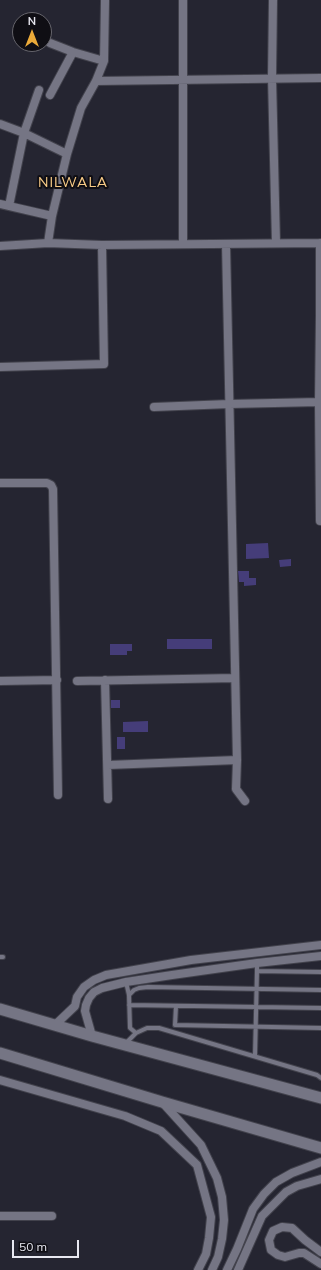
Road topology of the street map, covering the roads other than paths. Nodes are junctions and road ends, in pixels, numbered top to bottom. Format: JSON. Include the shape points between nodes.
{"nodes":[{"id":1,"x":183,"y":0,"type":"edge"},
{"id":2,"x":273,"y":0,"type":"edge"},
{"id":3,"x":105,"y":1,"type":"dead end"},
{"id":4,"x":52,"y":44,"type":"edge"},
{"id":5,"x":73,"y":52,"type":"junction"},
{"id":6,"x":104,"y":61,"type":"junction"},
{"id":7,"x":272,"y":78,"type":"junction"},
{"id":8,"x":321,"y":78,"type":"edge"},
{"id":9,"x":183,"y":79,"type":"junction"},
{"id":10,"x":96,"y":81,"type":"junction"},
{"id":11,"x":39,"y":90,"type":"dead end"},
{"id":12,"x":50,"y":95,"type":"dead end"},
{"id":13,"x":0,"y":124,"type":"edge"},
{"id":14,"x":24,"y":134,"type":"junction"},
{"id":15,"x":67,"y":154,"type":"junction"},
{"id":16,"x":0,"y":204,"type":"edge"},
{"id":17,"x":9,"y":206,"type":"junction"},
{"id":18,"x":52,"y":216,"type":"junction"},
{"id":19,"x":48,"y":243,"type":"junction"},
{"id":20,"x":276,"y":243,"type":"junction"},
{"id":21,"x":320,"y":243,"type":"edge"},
{"id":22,"x":183,"y":244,"type":"junction"},
{"id":23,"x":226,"y":244,"type":"junction"},
{"id":24,"x":102,"y":245,"type":"junction"},
{"id":25,"x":0,"y":246,"type":"edge"},
{"id":26,"x":0,"y":367,"type":"edge"},
{"id":27,"x":319,"y":402,"type":"junction"},
{"id":28,"x":229,"y":404,"type":"junction"},
{"id":29,"x":154,"y":407,"type":"dead end"},
{"id":30,"x":0,"y":483,"type":"edge"},
{"id":31,"x":320,"y":521,"type":"dead end"},
{"id":32,"x":236,"y":678,"type":"junction"},
{"id":33,"x":57,"y":680,"type":"junction"},
{"id":34,"x":105,"y":680,"type":"junction"},
{"id":35,"x":0,"y":681,"type":"edge"},
{"id":36,"x":77,"y":681,"type":"dead end"},
{"id":37,"x":237,"y":760,"type":"junction"},
{"id":38,"x":108,"y":765,"type":"junction"},
{"id":39,"x":58,"y":795,"type":"dead end"},
{"id":40,"x":108,"y":799,"type":"dead end"},
{"id":41,"x":245,"y":801,"type":"dead end"},
{"id":42,"x":321,"y":945,"type":"edge"},
{"id":43,"x":321,"y":956,"type":"edge"},
{"id":44,"x":257,"y":967,"type":"junction"},
{"id":45,"x":321,"y":972,"type":"edge"},
{"id":46,"x":126,"y":982,"type":"junction"},
{"id":47,"x":257,"y":989,"type":"junction"},
{"id":48,"x":321,"y":990,"type":"edge"},
{"id":49,"x":129,"y":995,"type":"junction"},
{"id":50,"x":129,"y":1005,"type":"junction"},
{"id":51,"x":176,"y":1006,"type":"junction"},
{"id":52,"x":256,"y":1007,"type":"junction"},
{"id":53,"x":321,"y":1008,"type":"edge"},
{"id":54,"x":0,"y":1009,"type":"edge"},
{"id":55,"x":55,"y":1025,"type":"junction"},
{"id":56,"x":175,"y":1025,"type":"junction"},
{"id":57,"x":255,"y":1027,"type":"junction"},
{"id":58,"x":321,"y":1028,"type":"edge"},
{"id":59,"x":172,"y":1032,"type":"junction"},
{"id":60,"x":136,"y":1033,"type":"junction"},
{"id":61,"x":92,"y":1036,"type":"junction"},
{"id":62,"x":124,"y":1044,"type":"junction"},
{"id":63,"x":0,"y":1053,"type":"edge"},
{"id":64,"x":254,"y":1056,"type":"junction"},
{"id":65,"x":321,"y":1078,"type":"edge"},
{"id":66,"x":0,"y":1080,"type":"edge"},
{"id":67,"x":321,"y":1098,"type":"edge"},
{"id":68,"x":162,"y":1102,"type":"junction"},
{"id":69,"x":321,"y":1148,"type":"edge"},
{"id":70,"x":321,"y":1162,"type":"edge"},
{"id":71,"x":321,"y":1179,"type":"edge"},
{"id":72,"x":0,"y":1216,"type":"edge"},
{"id":73,"x":52,"y":1216,"type":"dead end"},
{"id":74,"x":321,"y":1252,"type":"edge"},
{"id":75,"x":321,"y":1264,"type":"edge"},
{"id":76,"x":198,"y":1270,"type":"edge"},
{"id":77,"x":212,"y":1270,"type":"edge"},
{"id":78,"x":227,"y":1270,"type":"edge"},
{"id":79,"x":238,"y":1270,"type":"edge"}],
"edges":[{"from":1,"to":9,"type":"street"},
{"from":2,"to":7,"type":"street"},
{"from":3,"to":6,"type":"street"},
{"from":4,"to":5,"type":"street"},
{"from":5,"to":6,"type":"street"},
{"from":5,"to":12,"type":"street"},
{"from":6,"to":10,"type":"street"},
{"from":7,"to":8,"type":"street"},
{"from":7,"to":9,"type":"street"},
{"from":7,"to":20,"type":"street"},
{"from":9,"to":10,"type":"street"},
{"from":9,"to":22,"type":"street"},
{"from":10,"to":15,"type":"street","via":[[81,108]]},
{"from":11,"to":14,"type":"street"},
{"from":13,"to":14,"type":"street"},
{"from":14,"to":15,"type":"street"},
{"from":14,"to":17,"type":"street"},
{"from":15,"to":18,"type":"street"},
{"from":16,"to":17,"type":"street"},
{"from":17,"to":18,"type":"street"},
{"from":18,"to":19,"type":"street"},
{"from":19,"to":24,"type":"street"},
{"from":19,"to":25,"type":"street"},
{"from":20,"to":21,"type":"street"},
{"from":20,"to":23,"type":"street"},
{"from":21,"to":27,"type":"street"},
{"from":22,"to":23,"type":"street"},
{"from":22,"to":24,"type":"street"},
{"from":23,"to":28,"type":"street"},
{"from":24,"to":26,"type":"street","via":[[104,364]]},
{"from":27,"to":28,"type":"street"},
{"from":27,"to":31,"type":"street"},
{"from":28,"to":29,"type":"street"},
{"from":28,"to":32,"type":"street"},
{"from":30,"to":33,"type":"street","via":[[47,483],[53,489]]},
{"from":32,"to":34,"type":"street"},
{"from":32,"to":37,"type":"street"},
{"from":33,"to":35,"type":"street"},
{"from":33,"to":39,"type":"street"},
{"from":34,"to":36,"type":"street"},
{"from":34,"to":38,"type":"street"},
{"from":37,"to":38,"type":"street"},
{"from":37,"to":41,"type":"street","via":[[236,789]]},
{"from":38,"to":40,"type":"street"},
{"from":42,"to":55,"type":"street","via":[[191,960],[106,975],[84,987],[74,1006]]},
{"from":43,"to":44,"type":"street"},
{"from":44,"to":45,"type":"lane"},
{"from":44,"to":46,"type":"street"},
{"from":44,"to":47,"type":"lane"},
{"from":46,"to":49,"type":"lane"},
{"from":46,"to":61,"type":"street","via":[[102,988],[88,998],[85,1011]]},
{"from":47,"to":48,"type":"lane"},
{"from":47,"to":49,"type":"lane","via":[[148,987],[134,990]]},
{"from":47,"to":52,"type":"lane"},
{"from":49,"to":50,"type":"lane"},
{"from":50,"to":51,"type":"lane"},
{"from":50,"to":60,"type":"lane","via":[[130,1028]]},
{"from":51,"to":52,"type":"lane"},
{"from":51,"to":56,"type":"lane"},
{"from":52,"to":53,"type":"lane"},
{"from":52,"to":57,"type":"lane"},
{"from":54,"to":55,"type":"main road"},
{"from":55,"to":61,"type":"main road"},
{"from":56,"to":57,"type":"lane"},
{"from":56,"to":59,"type":"lane"},
{"from":57,"to":58,"type":"lane"},
{"from":57,"to":64,"type":"lane"},
{"from":59,"to":60,"type":"lane","via":[[147,1028]]},
{"from":59,"to":64,"type":"lane"},
{"from":60,"to":62,"type":"lane"},
{"from":61,"to":62,"type":"main road"},
{"from":62,"to":67,"type":"main road"},
{"from":63,"to":68,"type":"main road"},
{"from":64,"to":65,"type":"lane"},
{"from":66,"to":76,"type":"street","via":[[125,1116],[161,1131],[197,1165],[211,1217],[206,1254]]},
{"from":68,"to":69,"type":"main road"},
{"from":68,"to":77,"type":"street","via":[[201,1145],[218,1178],[224,1220],[218,1257]]},
{"from":70,"to":78,"type":"street","via":[[292,1172],[276,1182],[264,1194],[253,1209]]},
{"from":71,"to":79,"type":"street","via":[[286,1192],[262,1216]]},
{"from":72,"to":73,"type":"street"},
{"from":74,"to":75,"type":"street","via":[[292,1228],[282,1227],[273,1231],[269,1240],[271,1250],[278,1256],[299,1252]]}]}
